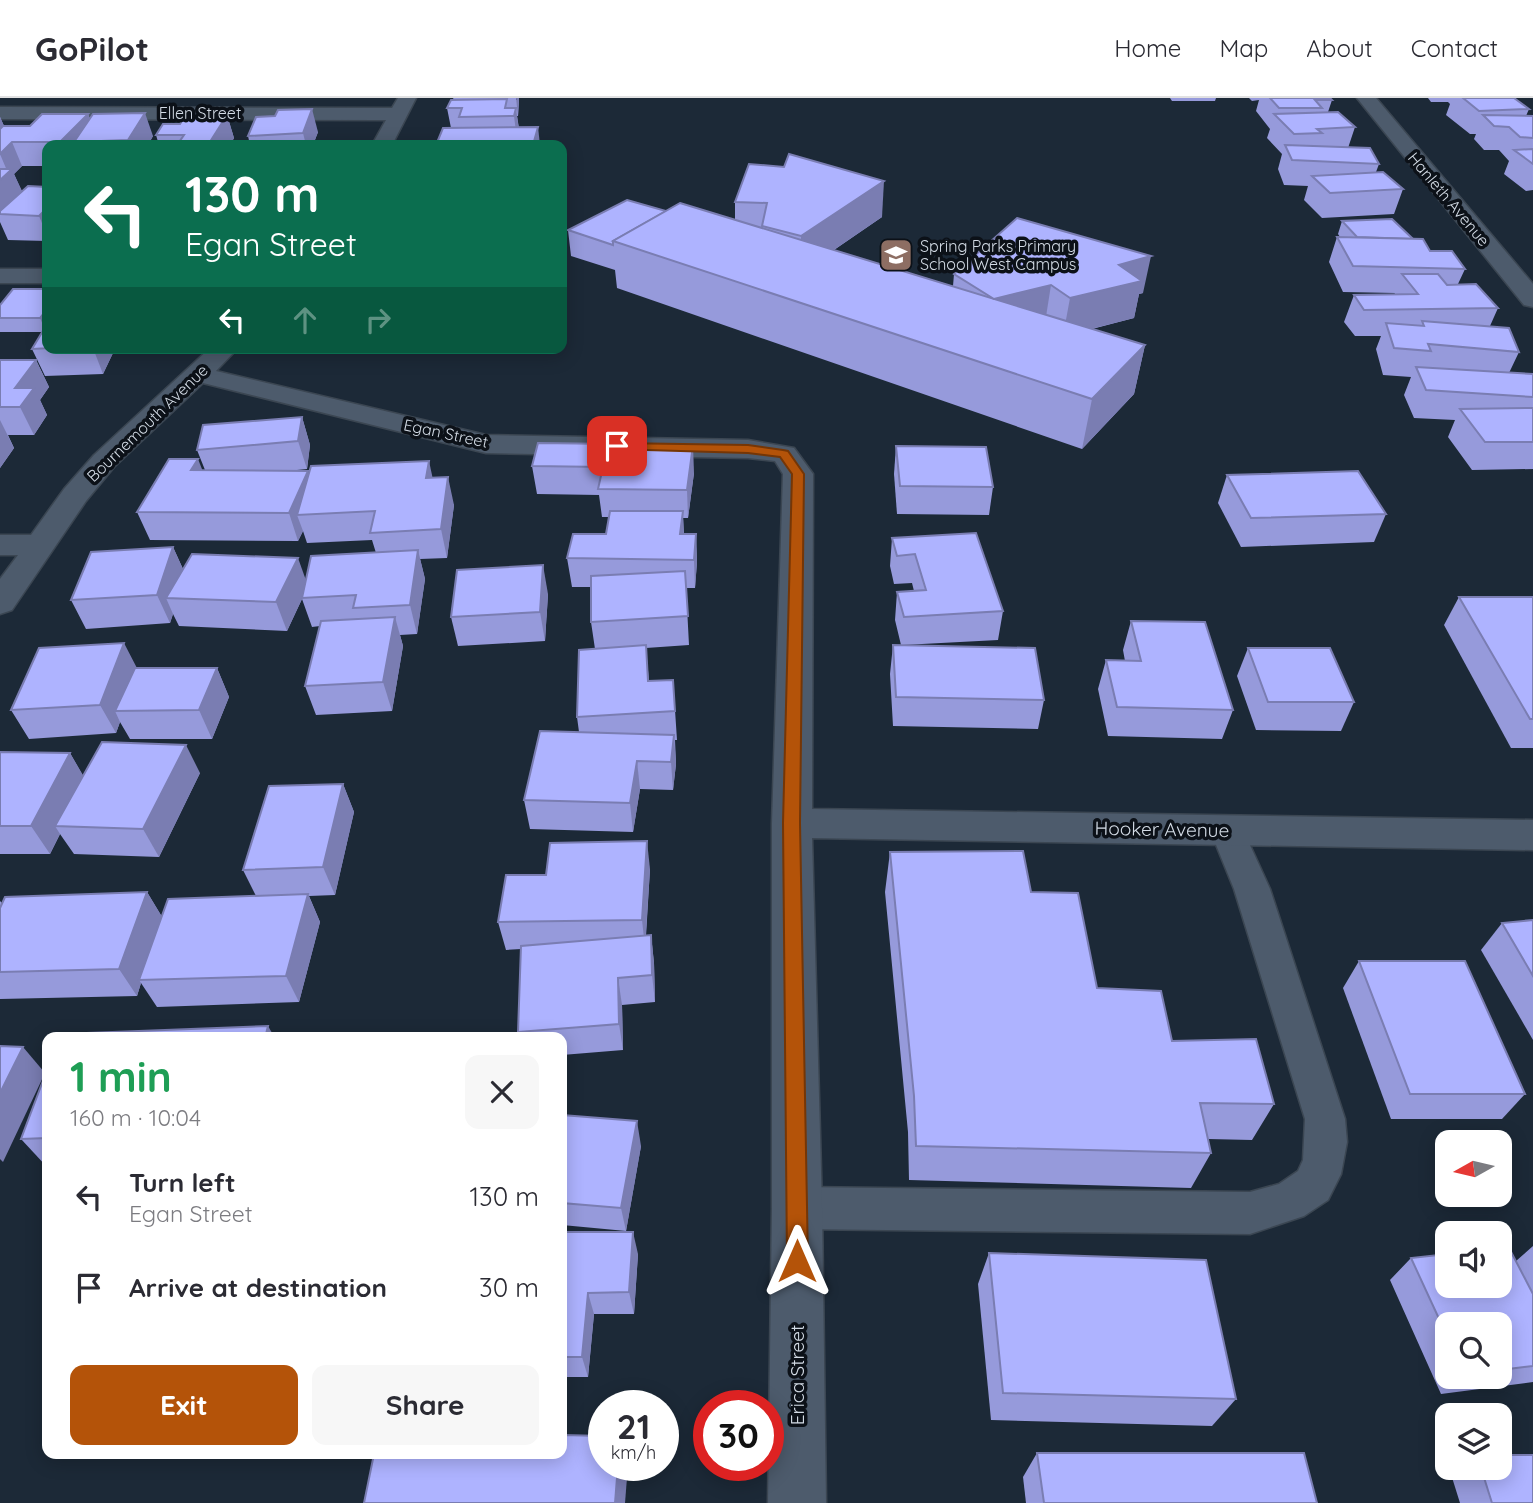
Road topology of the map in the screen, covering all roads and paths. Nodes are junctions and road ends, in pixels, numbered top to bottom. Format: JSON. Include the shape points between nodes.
{"nodes":[{"id":1,"x":1366,"y":98,"type":"edge"},
{"id":2,"x":404,"y":106,"type":"edge"},
{"id":3,"x":0,"y":113,"type":"edge"},
{"id":4,"x":385,"y":140,"type":"edge"},
{"id":5,"x":0,"y":276,"type":"edge"},
{"id":6,"x":42,"y":276,"type":"edge"},
{"id":7,"x":1533,"y":300,"type":"edge"},
{"id":8,"x":219,"y":354,"type":"edge"},
{"id":9,"x":197,"y":374,"type":"junction"},
{"id":10,"x":783,"y":454,"type":"joint"},
{"id":11,"x":0,"y":545,"type":"edge"},
{"id":12,"x":39,"y":545,"type":"junction"},
{"id":13,"x":0,"y":603,"type":"edge"},
{"id":14,"x":792,"y":823,"type":"junction"},
{"id":15,"x":1227,"y":830,"type":"junction"},
{"id":16,"x":1533,"y":835,"type":"edge"},
{"id":17,"x":797,"y":1208,"type":"junction"},
{"id":18,"x":797,"y":1503,"type":"edge"}],
"edges":[{"from":1,"to":7,"type":"street","name":"Hanleth Avenue"},
{"from":2,"to":3,"type":"street","name":"Ellen Street"},
{"from":2,"to":4,"type":"street"},
{"from":5,"to":6,"type":"street"},
{"from":8,"to":9,"type":"street","name":"Bournemouth Avenue"},
{"from":9,"to":10,"type":"street","name":"Egan Street","via":[[486,444],[748,449]]},
{"from":9,"to":12,"type":"street","name":"Bournemouth Avenue","via":[[104,461]]},
{"from":10,"to":14,"type":"street","name":"Erica Street","via":[[798,474]]},
{"from":11,"to":12,"type":"street"},
{"from":12,"to":13,"type":"street","name":"Bournemouth Avenue"},
{"from":14,"to":15,"type":"street","name":"Hooker Avenue"},
{"from":14,"to":17,"type":"street","name":"Erica Street"},
{"from":15,"to":16,"type":"street","name":"Hooker Avenue"},
{"from":15,"to":17,"type":"lane","via":[[1252,889],[1325,1119],[1327,1152],[1323,1171],[1310,1191],[1278,1207],[1250,1213]]},
{"from":17,"to":18,"type":"street","name":"Erica Street"}]}
